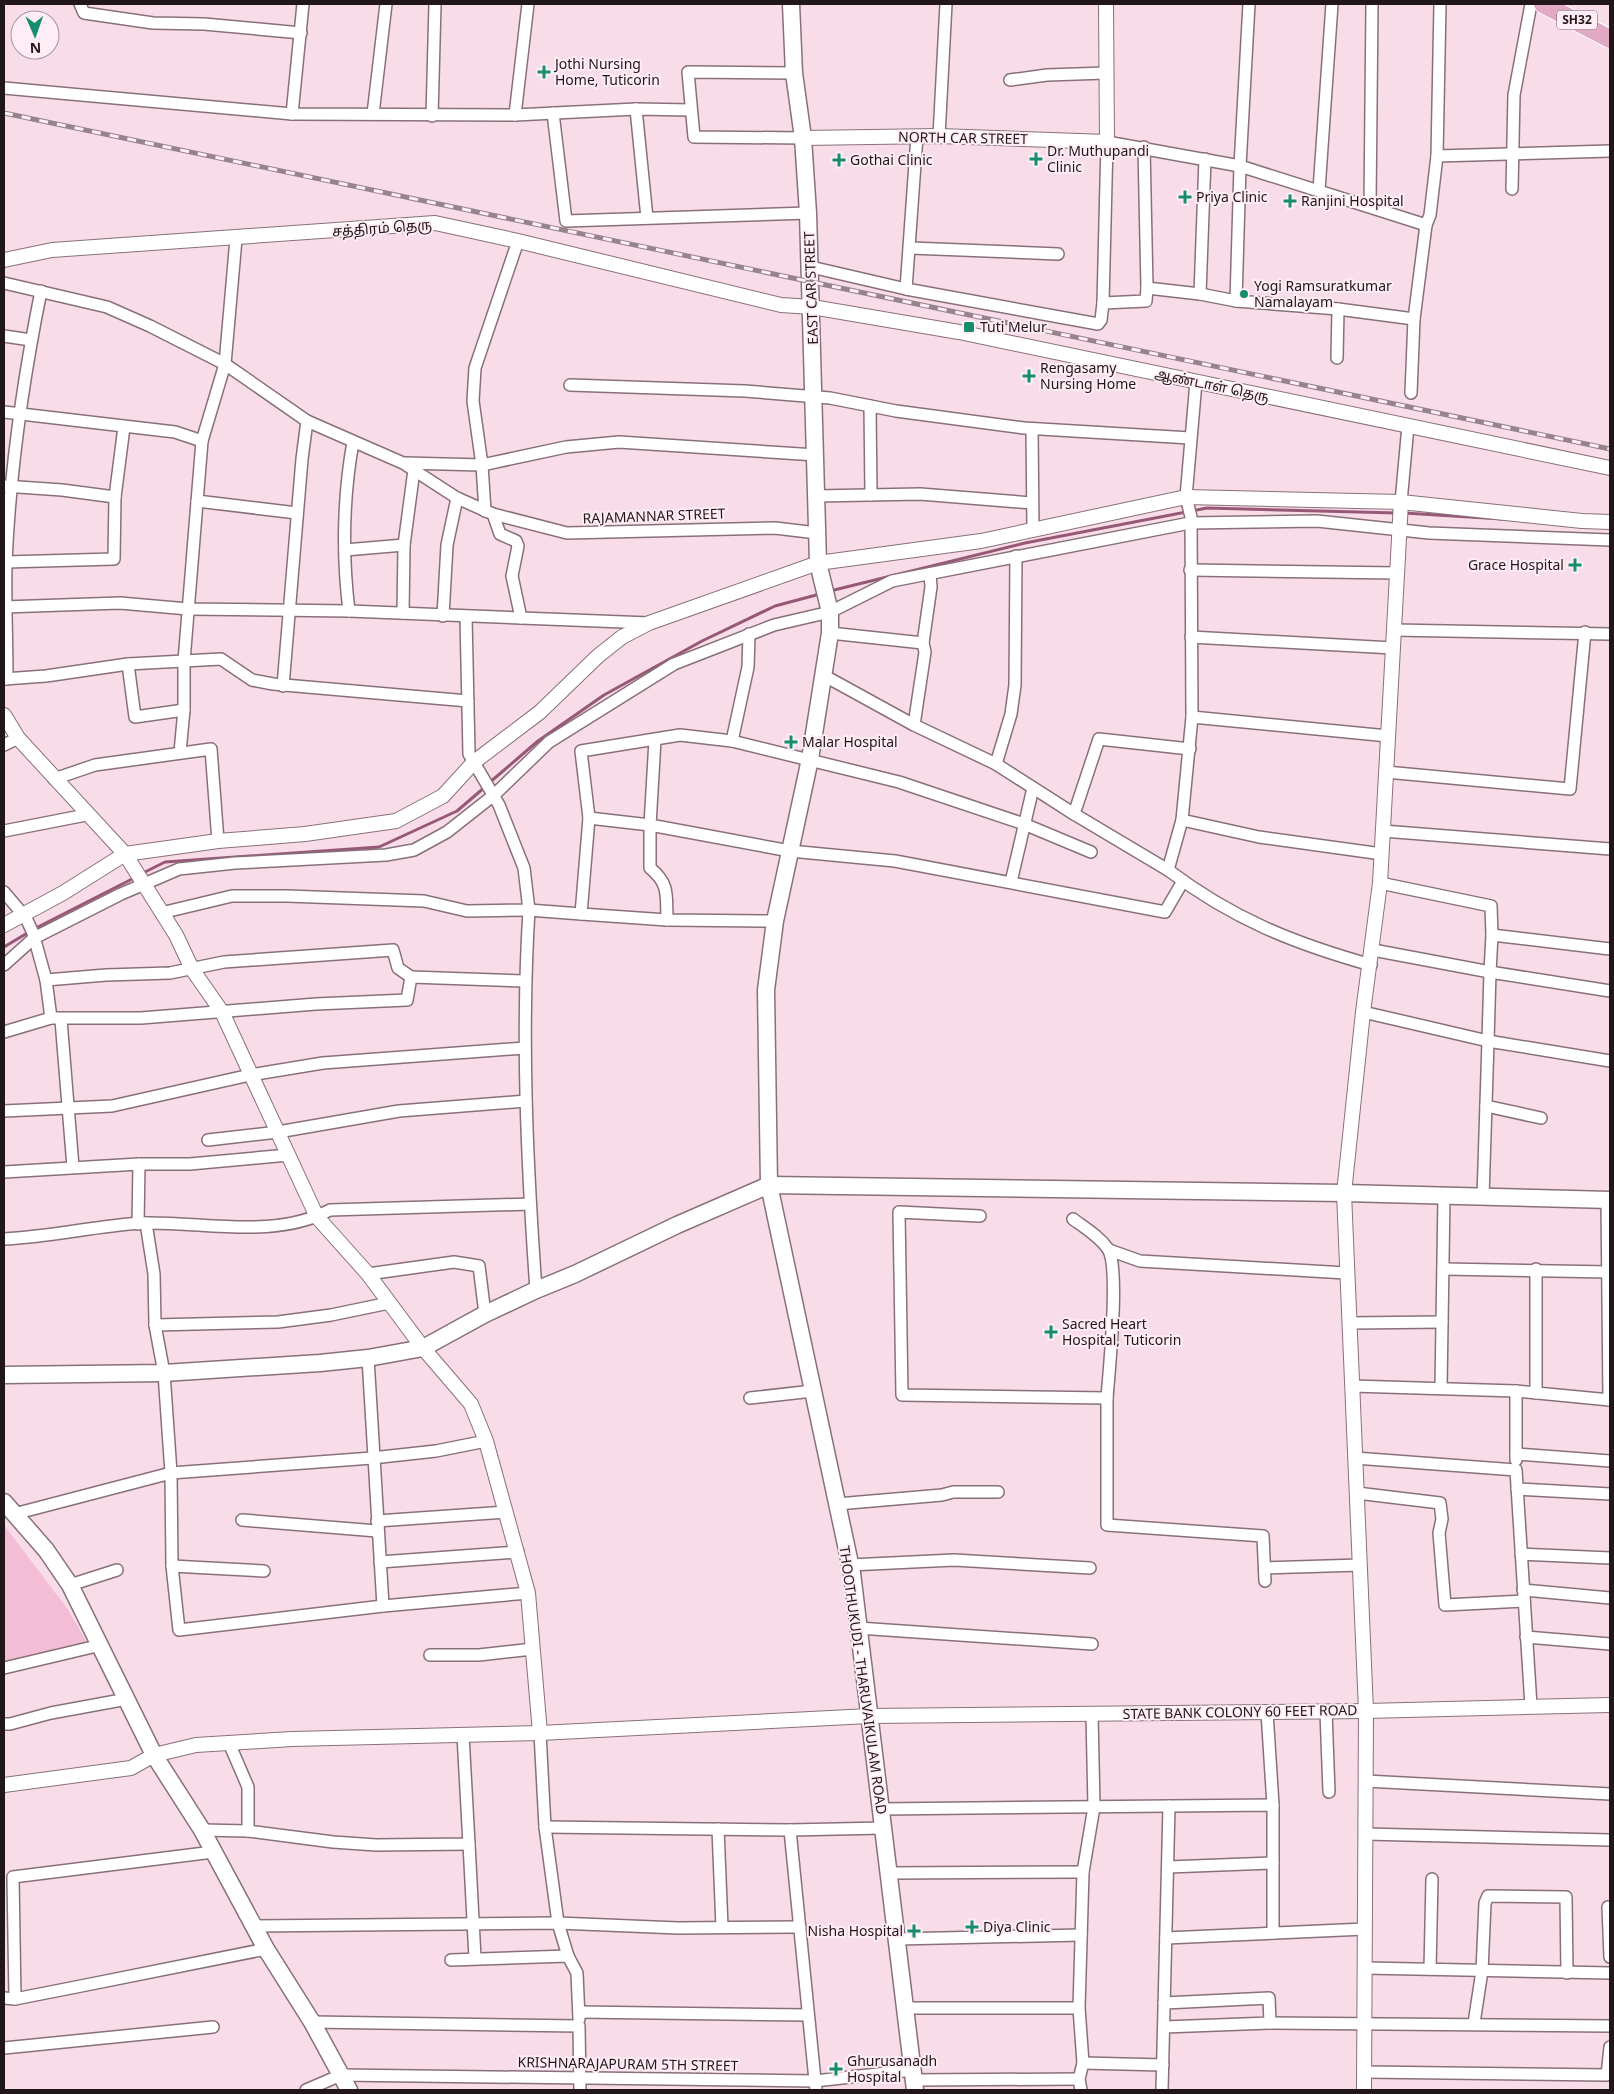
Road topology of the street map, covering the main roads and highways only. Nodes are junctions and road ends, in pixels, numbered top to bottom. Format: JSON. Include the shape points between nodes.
{"nodes":[{"id":1,"x":791,"y":4,"type":"edge"},
{"id":2,"x":1543,"y":4,"type":"edge"},
{"id":3,"x":1610,"y":39,"type":"edge"},
{"id":4,"x":790,"y":851,"type":"joint"},
{"id":5,"x":770,"y":1185,"type":"junction"},
{"id":6,"x":1609,"y":1200,"type":"edge"},
{"id":7,"x":4,"y":1375,"type":"edge"},
{"id":8,"x":9,"y":1508,"type":"edge"},
{"id":9,"x":914,"y":2080,"type":"edge"},
{"id":10,"x":349,"y":2090,"type":"edge"}],
"edges":[{"from":1,"to":4,"type":"main road","name":"EAST CAR STREET","via":[[794,73],[808,213],[819,568],[829,608],[830,633],[810,759]]},
{"from":2,"to":3,"type":"main road","number":"SH32"},
{"from":4,"to":5,"type":"main road","name":"THOOTHUKUDI - THARUVAIKULAM ROAD","via":[[775,921],[766,990]]},
{"from":5,"to":6,"type":"main road"},
{"from":5,"to":7,"type":"main road","via":[[536,1290],[423,1348],[368,1358],[164,1373]]},
{"from":5,"to":9,"type":"main road","name":"THOOTHUKUDI - THARUVAIKULAM ROAD","via":[[850,1565]]},
{"from":8,"to":10,"type":"main road","via":[[46,1550],[70,1585],[154,1755],[202,1830],[266,1949],[312,2022]]}]}
